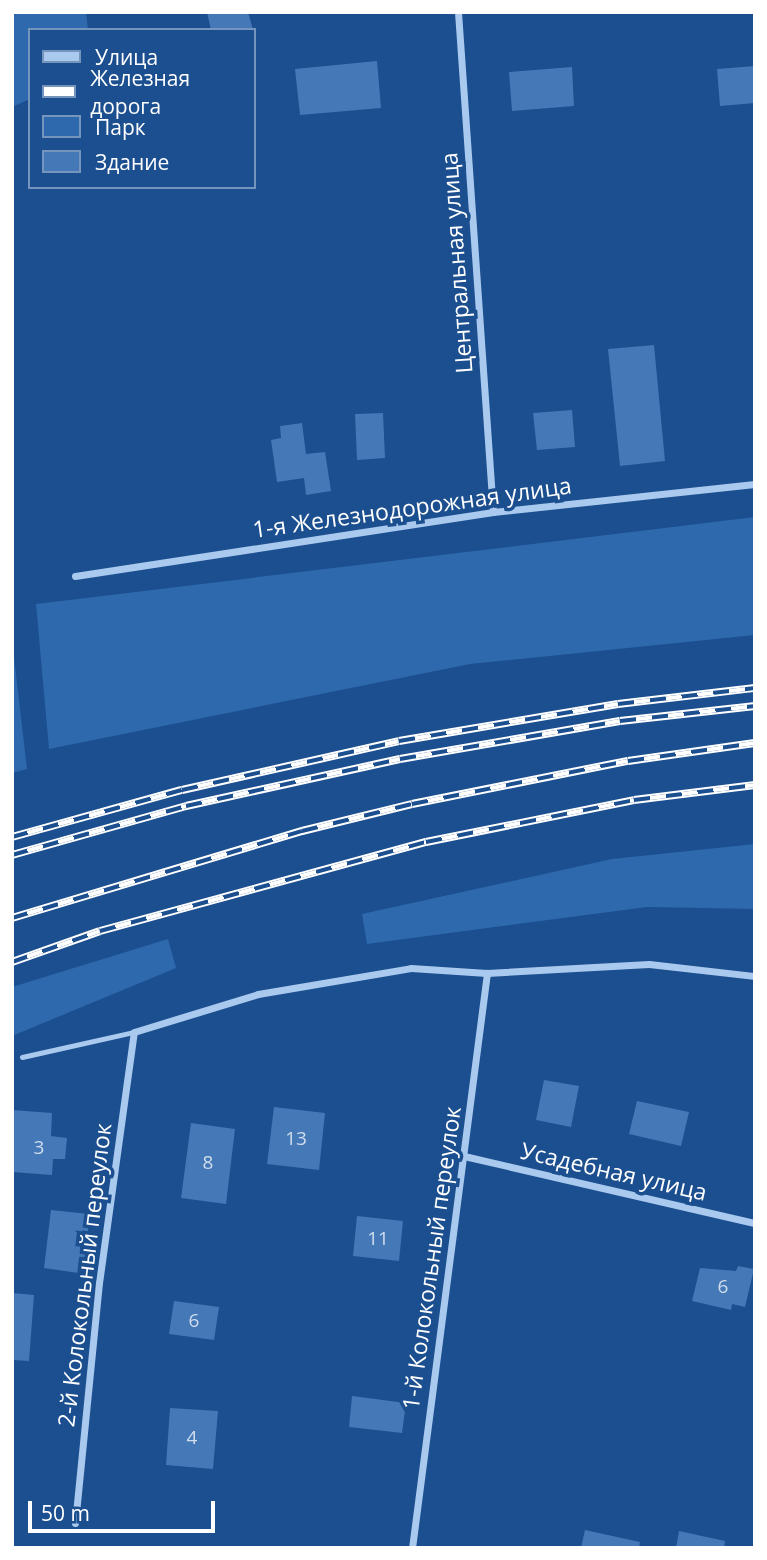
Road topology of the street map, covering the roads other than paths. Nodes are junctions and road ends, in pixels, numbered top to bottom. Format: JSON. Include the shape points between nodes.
{"nodes":[{"id":1,"x":458,"y":12,"type":"edge"},
{"id":2,"x":755,"y":484,"type":"edge"},
{"id":3,"x":493,"y":512,"type":"junction"},
{"id":4,"x":75,"y":576,"type":"dead end"},
{"id":5,"x":487,"y":973,"type":"junction"},
{"id":6,"x":755,"y":976,"type":"edge"},
{"id":7,"x":134,"y":1032,"type":"junction"},
{"id":8,"x":22,"y":1057,"type":"dead end"},
{"id":9,"x":464,"y":1156,"type":"junction"},
{"id":10,"x":755,"y":1223,"type":"edge"},
{"id":11,"x":75,"y":1523,"type":"dead end"},
{"id":12,"x":412,"y":1548,"type":"edge"}],
"edges":[{"from":1,"to":3,"type":"street","name":"Центральная улица"},
{"from":2,"to":3,"type":"street","name":"1-я Железнодорожная улица"},
{"from":3,"to":4,"type":"street","name":"1-я Железнодорожная улица"},
{"from":5,"to":6,"type":"street","via":[[649,964]]},
{"from":5,"to":7,"type":"street","via":[[411,968],[258,995]]},
{"from":5,"to":9,"type":"street","name":"1-й Колокольный переулок"},
{"from":7,"to":8,"type":"lane"},
{"from":7,"to":11,"type":"street","name":"2-й Колокольный переулок","via":[[99,1283]]},
{"from":9,"to":10,"type":"street","name":"Усадебная улица"},
{"from":9,"to":12,"type":"street","name":"1-й Колокольный переулок"}]}
